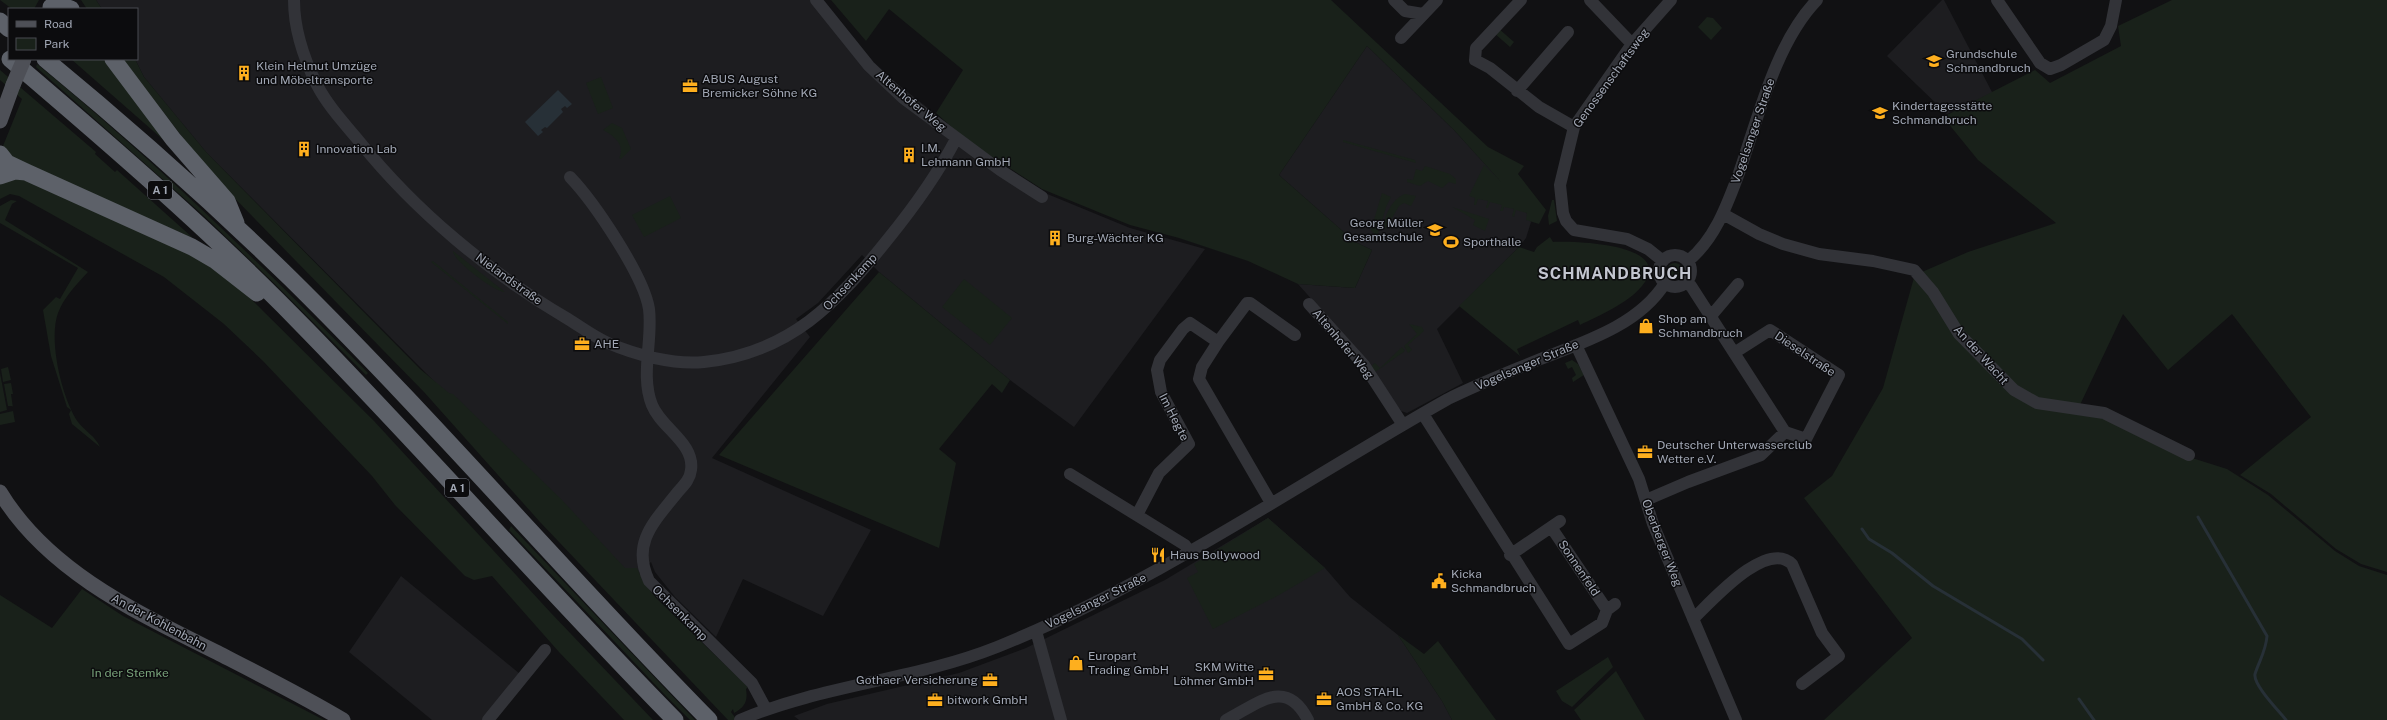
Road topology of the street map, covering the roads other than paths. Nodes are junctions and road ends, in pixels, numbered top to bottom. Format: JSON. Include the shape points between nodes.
{"nodes":[{"id":1,"x":294,"y":0,"type":"edge"},
{"id":2,"x":816,"y":0,"type":"edge"},
{"id":3,"x":1394,"y":0,"type":"edge"},
{"id":4,"x":1437,"y":0,"type":"edge"},
{"id":5,"x":1521,"y":0,"type":"edge"},
{"id":6,"x":1590,"y":0,"type":"edge"},
{"id":7,"x":1671,"y":0,"type":"edge"},
{"id":8,"x":1817,"y":0,"type":"edge"},
{"id":9,"x":1997,"y":0,"type":"edge"},
{"id":10,"x":2116,"y":0,"type":"edge"},
{"id":11,"x":54,"y":3,"type":"edge"},
{"id":12,"x":68,"y":8,"type":"edge"},
{"id":13,"x":1423,"y":14,"type":"junction"},
{"id":14,"x":0,"y":21,"type":"edge"},
{"id":15,"x":8,"y":28,"type":"edge"},
{"id":16,"x":1568,"y":32,"type":"dead end"},
{"id":17,"x":1401,"y":38,"type":"dead end"},
{"id":18,"x":1632,"y":44,"type":"junction"},
{"id":19,"x":0,"y":50,"type":"edge"},
{"id":20,"x":8,"y":56,"type":"edge"},
{"id":21,"x":12,"y":60,"type":"edge"},
{"id":22,"x":24,"y":60,"type":"edge"},
{"id":23,"x":46,"y":60,"type":"edge"},
{"id":24,"x":114,"y":60,"type":"edge"},
{"id":25,"x":1517,"y":91,"type":"junction"},
{"id":26,"x":0,"y":121,"type":"edge"},
{"id":27,"x":1574,"y":127,"type":"junction"},
{"id":28,"x":956,"y":139,"type":"junction"},
{"id":29,"x":0,"y":154,"type":"edge"},
{"id":30,"x":26,"y":172,"type":"junction"},
{"id":31,"x":0,"y":176,"type":"edge"},
{"id":32,"x":570,"y":177,"type":"dead end"},
{"id":33,"x":1042,"y":197,"type":"dead end"},
{"id":34,"x":1723,"y":214,"type":"junction"},
{"id":35,"x":238,"y":229,"type":"junction"},
{"id":36,"x":1663,"y":261,"type":"junction"},
{"id":37,"x":1688,"y":261,"type":"junction"},
{"id":38,"x":1665,"y":283,"type":"junction"},
{"id":39,"x":1686,"y":283,"type":"junction"},
{"id":40,"x":1738,"y":284,"type":"dead end"},
{"id":41,"x":1309,"y":304,"type":"dead end"},
{"id":42,"x":1711,"y":316,"type":"junction"},
{"id":43,"x":304,"y":327,"type":"junction"},
{"id":44,"x":1295,"y":335,"type":"dead end"},
{"id":45,"x":1218,"y":342,"type":"junction"},
{"id":46,"x":1576,"y":345,"type":"junction"},
{"id":47,"x":1734,"y":353,"type":"junction"},
{"id":48,"x":648,"y":356,"type":"junction"},
{"id":49,"x":1423,"y":414,"type":"junction"},
{"id":50,"x":1403,"y":425,"type":"junction"},
{"id":51,"x":1785,"y":432,"type":"junction"},
{"id":52,"x":2189,"y":455,"type":"dead end"},
{"id":53,"x":1070,"y":474,"type":"dead end"},
{"id":54,"x":0,"y":492,"type":"edge"},
{"id":55,"x":1646,"y":500,"type":"junction"},
{"id":56,"x":1271,"y":503,"type":"junction"},
{"id":57,"x":1137,"y":515,"type":"junction"},
{"id":58,"x":1189,"y":551,"type":"junction"},
{"id":59,"x":1510,"y":555,"type":"junction"},
{"id":60,"x":1693,"y":620,"type":"junction"},
{"id":61,"x":1036,"y":631,"type":"junction"},
{"id":62,"x":545,"y":650,"type":"dead end"},
{"id":63,"x":1802,"y":684,"type":"dead end"},
{"id":64,"x":766,"y":709,"type":"junction"},
{"id":65,"x":343,"y":720,"type":"edge"},
{"id":66,"x":488,"y":720,"type":"edge"},
{"id":67,"x":675,"y":720,"type":"edge"},
{"id":68,"x":710,"y":720,"type":"edge"},
{"id":69,"x":740,"y":720,"type":"edge"},
{"id":70,"x":1061,"y":720,"type":"edge"},
{"id":71,"x":1226,"y":720,"type":"edge"},
{"id":72,"x":1308,"y":720,"type":"edge"},
{"id":73,"x":1736,"y":720,"type":"edge"}],
"edges":[{"from":1,"to":48,"type":"street","name":"Nielandstraße","via":[[300,43],[318,85],[341,119],[395,182],[448,232],[501,276],[607,343]]},
{"from":2,"to":28,"type":"street","name":"Altenhofer Weg","via":[[869,66],[903,98]]},
{"from":3,"to":13,"type":"street","via":[[1406,11]]},
{"from":4,"to":13,"type":"street"},
{"from":5,"to":25,"type":"street","via":[[1476,48],[1475,60],[1490,68]]},
{"from":6,"to":18,"type":"street"},
{"from":7,"to":18,"type":"street","name":"Genossenschaftsweg"},
{"from":8,"to":34,"type":"street","name":"Vogelsanger Straße","via":[[1804,15],[1775,68]]},
{"from":9,"to":10,"type":"street","via":[[2040,63],[2050,69],[2104,40],[2111,26]]},
{"from":11,"to":12,"type":"highway"},
{"from":13,"to":17,"type":"street"},
{"from":14,"to":15,"type":"highway"},
{"from":16,"to":25,"type":"street"},
{"from":18,"to":27,"type":"street","name":"Genossenschaftsweg"},
{"from":19,"to":20,"type":"highway","number":"A 1"},
{"from":21,"to":43,"type":"highway","number":"A 1","via":[[194,220]]},
{"from":22,"to":26,"type":"main road","bridge":true},
{"from":23,"to":35,"type":"highway","number":"A 1","via":[[118,120]]},
{"from":24,"to":35,"type":"highway","via":[[173,139],[227,200]]},
{"from":25,"to":27,"type":"street"},
{"from":27,"to":36,"type":"street","name":"Genossenschaftsweg","via":[[1560,185],[1561,204],[1566,221],[1578,231],[1613,235],[1632,242],[1648,249]]},
{"from":28,"to":33,"type":"street","name":"Altenhofer Weg"},
{"from":28,"to":48,"type":"street","name":"Ochsenkamp","via":[[942,167],[915,206],[867,265],[842,294],[803,327],[764,348],[718,360],[694,362]]},
{"from":29,"to":30,"type":"highway","via":[[6,162]]},
{"from":30,"to":31,"type":"highway"},
{"from":30,"to":43,"type":"highway","via":[[192,246]]},
{"from":32,"to":48,"type":"street","via":[[588,196],[643,290],[649,308]]},
{"from":34,"to":37,"type":"street","name":"Vogelsanger Straße","via":[[1704,245]]},
{"from":34,"to":52,"type":"street","name":"An der Wacht","via":[[1783,244],[1819,254],[1873,261],[1914,270],[1933,292],[1959,334],[2014,390],[2038,403],[2104,413]]},
{"from":35,"to":68,"type":"highway","number":"A 1","via":[[379,369],[620,628]]},
{"from":36,"to":37,"type":"street","via":[[1669,256],[1677,255]]},
{"from":36,"to":38,"type":"street","via":[[1660,273]]},
{"from":37,"to":39,"type":"street","via":[[1691,274]]},
{"from":38,"to":39,"type":"street","via":[[1674,287]]},
{"from":38,"to":46,"type":"street","name":"Vogelsanger Straße","via":[[1650,302],[1632,316]]},
{"from":39,"to":42,"type":"street","via":[[1691,286]]},
{"from":40,"to":42,"type":"street"},
{"from":41,"to":50,"type":"street","name":"Altenhofer Weg","via":[[1364,365]]},
{"from":42,"to":47,"type":"street"},
{"from":43,"to":67,"type":"highway","number":"A 1"},
{"from":44,"to":45,"type":"street","via":[[1247,303]]},
{"from":45,"to":56,"type":"street","via":[[1202,367],[1199,379]]},
{"from":45,"to":57,"type":"street","name":"Im Hegte","via":[[1190,323],[1160,360],[1157,370],[1160,392],[1189,444],[1159,474]]},
{"from":46,"to":49,"type":"street","name":"Vogelsanger Straße","via":[[1469,389]]},
{"from":46,"to":55,"type":"street","name":"Oberberger Weg","via":[[1626,449]]},
{"from":47,"to":51,"type":"street"},
{"from":47,"to":51,"type":"street","name":"Dieselstraße","via":[[1770,330],[1839,375],[1806,439]]},
{"from":48,"to":64,"type":"street","name":"Ochsenkamp","via":[[648,392],[652,406],[662,422],[686,447],[691,470],[685,483],[650,527],[643,542],[643,569],[649,581],[752,683]]},
{"from":49,"to":50,"type":"street","name":"Vogelsanger Straße"},
{"from":49,"to":59,"type":"street","name":"Sonnenfeld"},
{"from":50,"to":56,"type":"street","name":"Vogelsanger Straße"},
{"from":51,"to":55,"type":"street","via":[[1761,455]]},
{"from":53,"to":57,"type":"street"},
{"from":54,"to":65,"type":"main road","name":"An der Kohlenbahn","via":[[33,535],[87,581],[160,624]]},
{"from":55,"to":60,"type":"street","name":"Oberberger Weg","via":[[1653,524]]},
{"from":56,"to":58,"type":"street","name":"Vogelsanger Straße"},
{"from":57,"to":58,"type":"street","via":[[1185,545]]},
{"from":58,"to":61,"type":"street","name":"Vogelsanger Straße","via":[[1152,573]]},
{"from":59,"to":59,"type":"street","name":"Sonnenfeld","via":[[1556,524],[1611,607],[1602,623],[1569,644]]},
{"from":60,"to":63,"type":"street","via":[[1741,573],[1776,556],[1786,558],[1792,564],[1822,633],[1839,656]]},
{"from":60,"to":73,"type":"street","name":"Oberberger Weg"},
{"from":61,"to":64,"type":"street","name":"Vogelsanger Straße","via":[[958,660]]},
{"from":61,"to":70,"type":"street"},
{"from":62,"to":66,"type":"street"},
{"from":64,"to":69,"type":"street","name":"Vogelsanger Straße"},
{"from":71,"to":72,"type":"street","via":[[1266,700],[1284,696],[1297,702]]}]}
